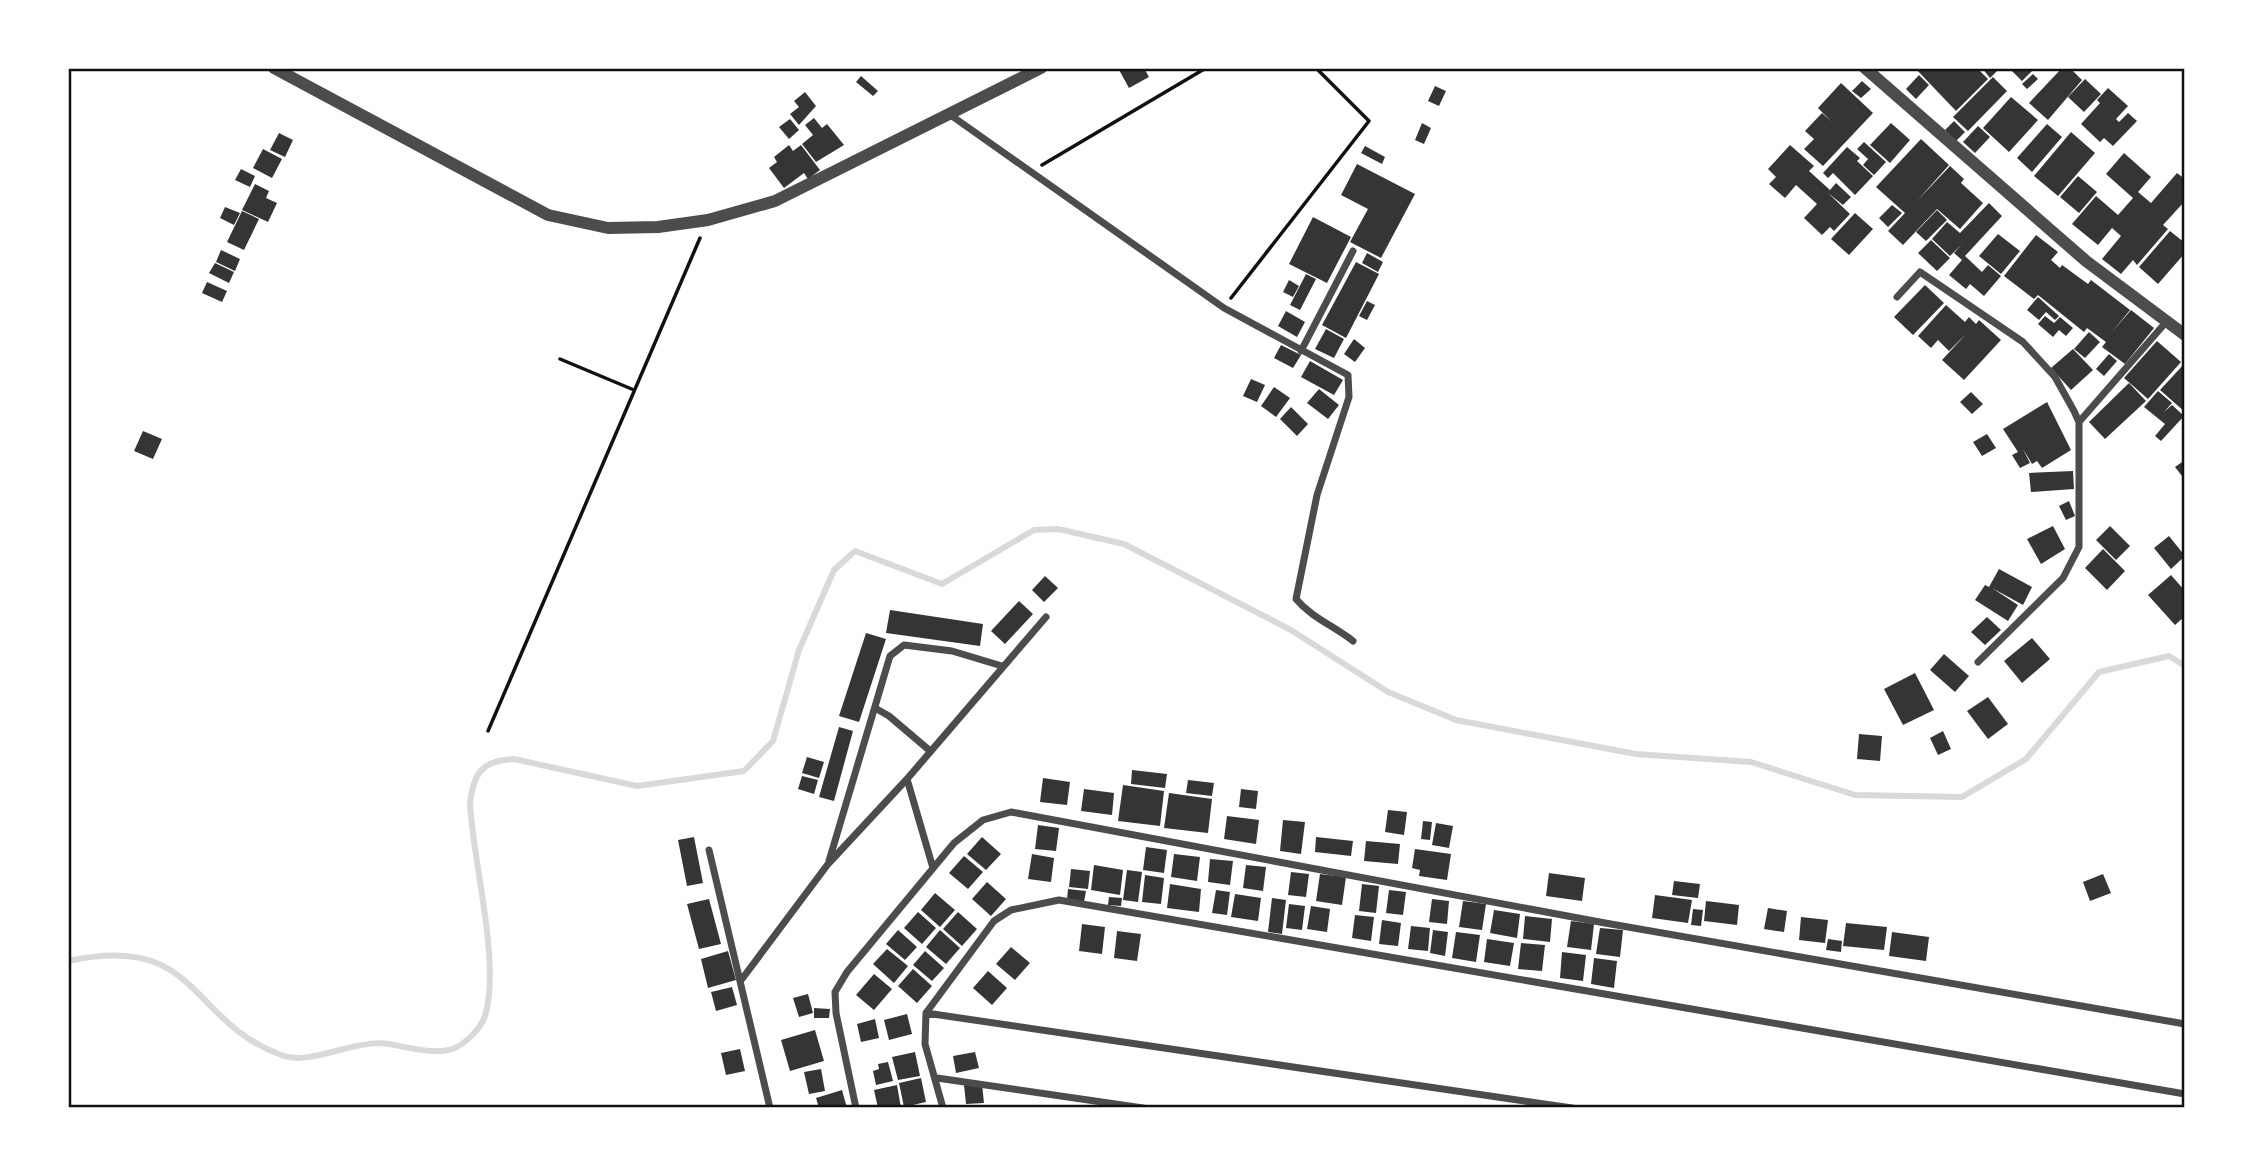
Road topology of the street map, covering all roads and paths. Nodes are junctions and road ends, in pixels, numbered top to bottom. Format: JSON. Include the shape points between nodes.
{"nodes":[{"id":1,"x":274,"y":68,"type":"edge"},
{"id":2,"x":1041,"y":68,"type":"edge"},
{"id":3,"x":1206,"y":68,"type":"edge"},
{"id":4,"x":1316,"y":68,"type":"edge"},
{"id":5,"x":1865,"y":68,"type":"edge"},
{"id":6,"x":949,"y":113,"type":"junction"},
{"id":7,"x":1031,"y":172,"type":"junction"},
{"id":8,"x":708,"y":220,"type":"junction"},
{"id":9,"x":1353,"y":251,"type":"dead end"},
{"id":10,"x":1897,"y":297,"type":"dead end"},
{"id":11,"x":1224,"y":308,"type":"junction"},
{"id":12,"x":2167,"y":321,"type":"junction"},
{"id":13,"x":2185,"y":335,"type":"edge"},
{"id":14,"x":1301,"y":351,"type":"junction"},
{"id":15,"x":561,"y":359,"type":"dead end"},
{"id":16,"x":634,"y":390,"type":"junction"},
{"id":17,"x":2079,"y":422,"type":"junction"},
{"id":18,"x":1046,"y":617,"type":"dead end"},
{"id":19,"x":1353,"y":641,"type":"dead end"},
{"id":20,"x":1978,"y":662,"type":"dead end"},
{"id":21,"x":1002,"y":666,"type":"junction"},
{"id":22,"x":875,"y":708,"type":"junction"},
{"id":23,"x":488,"y":731,"type":"dead end"},
{"id":24,"x":929,"y":750,"type":"junction"},
{"id":25,"x":907,"y":779,"type":"junction"},
{"id":26,"x":709,"y":850,"type":"dead end"},
{"id":27,"x":828,"y":863,"type":"junction"},
{"id":28,"x":933,"y":868,"type":"junction"},
{"id":29,"x":742,"y":979,"type":"junction"},
{"id":30,"x":926,"y":1013,"type":"junction"},
{"id":31,"x":2185,"y":1024,"type":"edge"},
{"id":32,"x":937,"y":1078,"type":"junction"},
{"id":33,"x":2185,"y":1094,"type":"edge"},
{"id":34,"x":770,"y":1108,"type":"edge"},
{"id":35,"x":856,"y":1108,"type":"edge"},
{"id":36,"x":943,"y":1108,"type":"edge"},
{"id":37,"x":1143,"y":1108,"type":"edge"},
{"id":38,"x":1572,"y":1108,"type":"edge"}],
"edges":[{"from":1,"to":8,"type":"street","via":[[548,215],[608,228]]},
{"from":2,"to":6,"type":"street"},
{"from":3,"to":7,"type":"path"},
{"from":4,"to":11,"type":"path","via":[[1369,121]]},
{"from":5,"to":12,"type":"street","via":[[2086,261]]},
{"from":6,"to":7,"type":"street"},
{"from":6,"to":8,"type":"street","via":[[775,201]]},
{"from":7,"to":11,"type":"street"},
{"from":8,"to":16,"type":"path"},
{"from":9,"to":14,"type":"street"},
{"from":10,"to":17,"type":"street","via":[[1920,272],[1983,312],[2024,342],[2054,377]]},
{"from":11,"to":14,"type":"street"},
{"from":12,"to":13,"type":"street"},
{"from":12,"to":17,"type":"street"},
{"from":14,"to":19,"type":"street","via":[[1348,375],[1349,397],[1317,495],[1296,599],[1309,615]]},
{"from":15,"to":16,"type":"path"},
{"from":16,"to":23,"type":"path"},
{"from":17,"to":20,"type":"street","via":[[2079,547],[2074,561],[2063,578]]},
{"from":18,"to":21,"type":"street"},
{"from":21,"to":22,"type":"street","via":[[952,651],[904,645],[890,656]]},
{"from":21,"to":24,"type":"street"},
{"from":22,"to":24,"type":"street"},
{"from":22,"to":27,"type":"street"},
{"from":24,"to":25,"type":"street"},
{"from":25,"to":27,"type":"street"},
{"from":25,"to":28,"type":"street"},
{"from":26,"to":29,"type":"street"},
{"from":27,"to":29,"type":"street"},
{"from":28,"to":31,"type":"street","via":[[983,820],[1011,812],[1605,923]]},
{"from":28,"to":35,"type":"street","via":[[835,992]]},
{"from":29,"to":34,"type":"street"},
{"from":30,"to":32,"type":"street","via":[[925,1044]]},
{"from":30,"to":33,"type":"street","via":[[994,921],[1011,910],[1059,900]]},
{"from":30,"to":38,"type":"street"},
{"from":32,"to":36,"type":"street"},
{"from":32,"to":37,"type":"street"}]}
